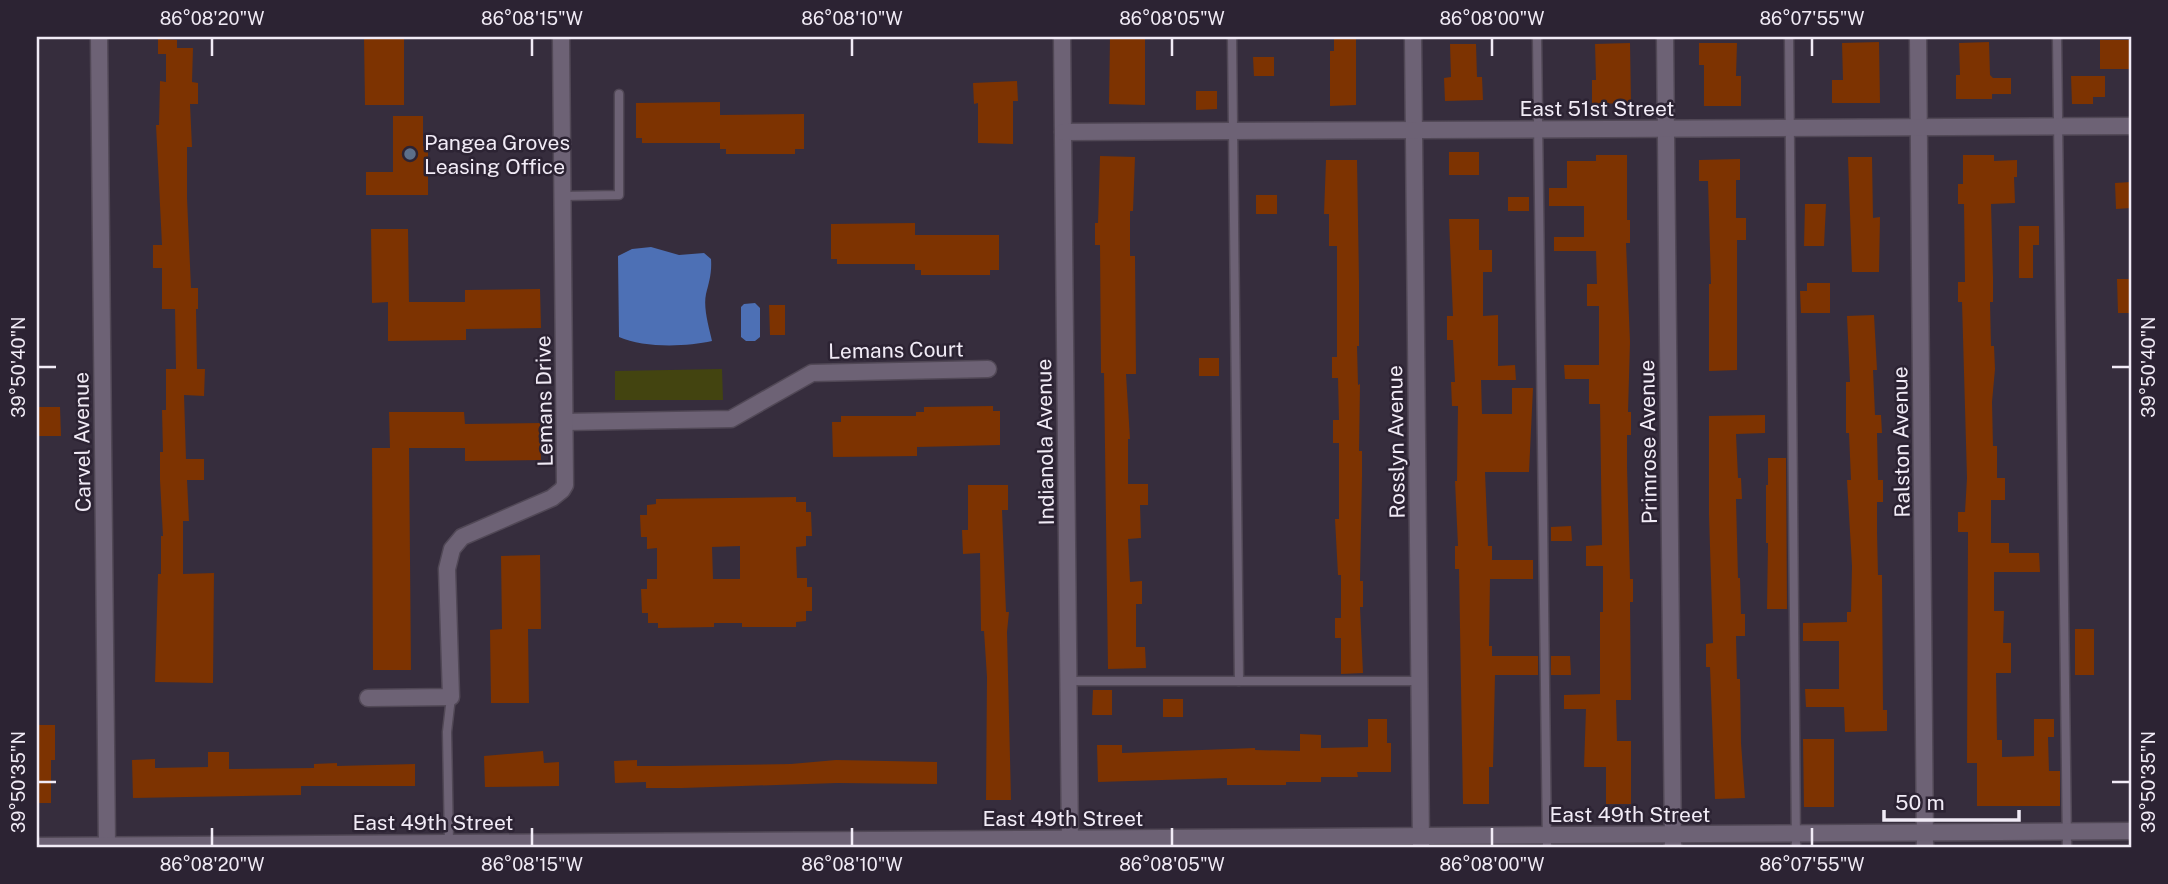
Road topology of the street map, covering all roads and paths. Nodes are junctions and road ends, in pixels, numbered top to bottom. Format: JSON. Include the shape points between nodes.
{"nodes":[{"id":1,"x":99,"y":37,"type":"edge"},
{"id":2,"x":561,"y":37,"type":"edge"},
{"id":3,"x":1062,"y":37,"type":"edge"},
{"id":4,"x":1232,"y":37,"type":"edge"},
{"id":5,"x":1413,"y":37,"type":"edge"},
{"id":6,"x":1537,"y":37,"type":"edge"},
{"id":7,"x":1665,"y":37,"type":"edge"},
{"id":8,"x":1789,"y":37,"type":"edge"},
{"id":9,"x":1918,"y":37,"type":"edge"},
{"id":10,"x":2057,"y":37,"type":"edge"},
{"id":11,"x":619,"y":94,"type":"dead end"},
{"id":12,"x":2057,"y":127,"type":"junction"},
{"id":13,"x":2131,"y":127,"type":"edge"},
{"id":14,"x":1790,"y":128,"type":"junction"},
{"id":15,"x":1919,"y":128,"type":"junction"},
{"id":16,"x":1538,"y":129,"type":"junction"},
{"id":17,"x":1667,"y":129,"type":"junction"},
{"id":18,"x":1415,"y":130,"type":"junction"},
{"id":19,"x":1234,"y":131,"type":"junction"},
{"id":20,"x":1063,"y":132,"type":"junction"},
{"id":21,"x":563,"y":196,"type":"junction"},
{"id":22,"x":988,"y":369,"type":"dead end"},
{"id":23,"x":565,"y":422,"type":"junction"},
{"id":24,"x":1069,"y":681,"type":"junction"},
{"id":25,"x":1239,"y":681,"type":"junction"},
{"id":26,"x":1420,"y":681,"type":"junction"},
{"id":27,"x":451,"y":697,"type":"junction"},
{"id":28,"x":368,"y":698,"type":"dead end"},
{"id":29,"x":2131,"y":831,"type":"edge"},
{"id":30,"x":2067,"y":839,"type":"edge"},
{"id":31,"x":1796,"y":840,"type":"edge"},
{"id":32,"x":1925,"y":840,"type":"edge"},
{"id":33,"x":1547,"y":841,"type":"edge"},
{"id":34,"x":1673,"y":841,"type":"edge"},
{"id":35,"x":1421,"y":842,"type":"edge"},
{"id":36,"x":1070,"y":843,"type":"edge"},
{"id":37,"x":449,"y":844,"type":"junction"},
{"id":38,"x":585,"y":845,"type":"edge"},
{"id":39,"x":37,"y":846,"type":"edge"},
{"id":40,"x":107,"y":846,"type":"edge"},
{"id":41,"x":347,"y":846,"type":"edge"}],
"edges":[{"from":1,"to":40,"type":"street","name":"Carvel Avenue"},
{"from":2,"to":21,"type":"street","name":"Lemans Drive"},
{"from":3,"to":20,"type":"street","name":"Indianola Avenue"},
{"from":4,"to":19,"type":"lane"},
{"from":5,"to":18,"type":"street","name":"Rosslyn Avenue"},
{"from":6,"to":16,"type":"lane"},
{"from":7,"to":17,"type":"street","name":"Primrose Avenue"},
{"from":8,"to":14,"type":"lane"},
{"from":9,"to":15,"type":"street","name":"Ralston Avenue"},
{"from":10,"to":12,"type":"lane"},
{"from":11,"to":21,"type":"lane","via":[[619,195]]},
{"from":12,"to":13,"type":"street","name":"East 51st Street"},
{"from":12,"to":15,"type":"street","name":"East 51st Street"},
{"from":12,"to":30,"type":"lane"},
{"from":14,"to":15,"type":"street","name":"East 51st Street"},
{"from":14,"to":17,"type":"street","name":"East 51st Street"},
{"from":14,"to":31,"type":"lane"},
{"from":15,"to":32,"type":"street","name":"Ralston Avenue"},
{"from":16,"to":17,"type":"street","name":"East 51st Street"},
{"from":16,"to":18,"type":"street","name":"East 51st Street"},
{"from":16,"to":33,"type":"lane"},
{"from":17,"to":34,"type":"street","name":"Primrose Avenue"},
{"from":18,"to":19,"type":"street","name":"East 51st Street"},
{"from":18,"to":26,"type":"street","name":"Rosslyn Avenue"},
{"from":19,"to":20,"type":"street","name":"East 51st Street"},
{"from":19,"to":25,"type":"lane"},
{"from":20,"to":24,"type":"street","name":"Indianola Avenue"},
{"from":21,"to":23,"type":"street","name":"Lemans Drive"},
{"from":22,"to":23,"type":"street","name":"Lemans Court","via":[[812,373],[731,419]]},
{"from":23,"to":27,"type":"street","name":"Lemans Drive","via":[[566,480],[562,490],[462,537],[450,553]]},
{"from":24,"to":25,"type":"lane"},
{"from":24,"to":36,"type":"street","name":"Indianola Avenue"},
{"from":25,"to":26,"type":"lane"},
{"from":26,"to":35,"type":"street","name":"Rosslyn Avenue"},
{"from":27,"to":28,"type":"street"},
{"from":27,"to":37,"type":"lane","via":[[447,732]]},
{"from":29,"to":30,"type":"street","name":"East 49th Street"},
{"from":30,"to":32,"type":"street","name":"East 49th Street"},
{"from":31,"to":32,"type":"street","name":"East 49th Street"},
{"from":31,"to":34,"type":"street","name":"East 49th Street"},
{"from":33,"to":34,"type":"street","name":"East 49th Street"},
{"from":33,"to":35,"type":"street","name":"East 49th Street"},
{"from":35,"to":36,"type":"street","name":"East 49th Street"},
{"from":36,"to":38,"type":"street","name":"East 49th Street"},
{"from":37,"to":38,"type":"street","name":"East 49th Street"},
{"from":37,"to":41,"type":"street","name":"East 49th Street"},
{"from":39,"to":40,"type":"street","name":"East 49th Street"},
{"from":40,"to":41,"type":"street","name":"East 49th Street"}]}
